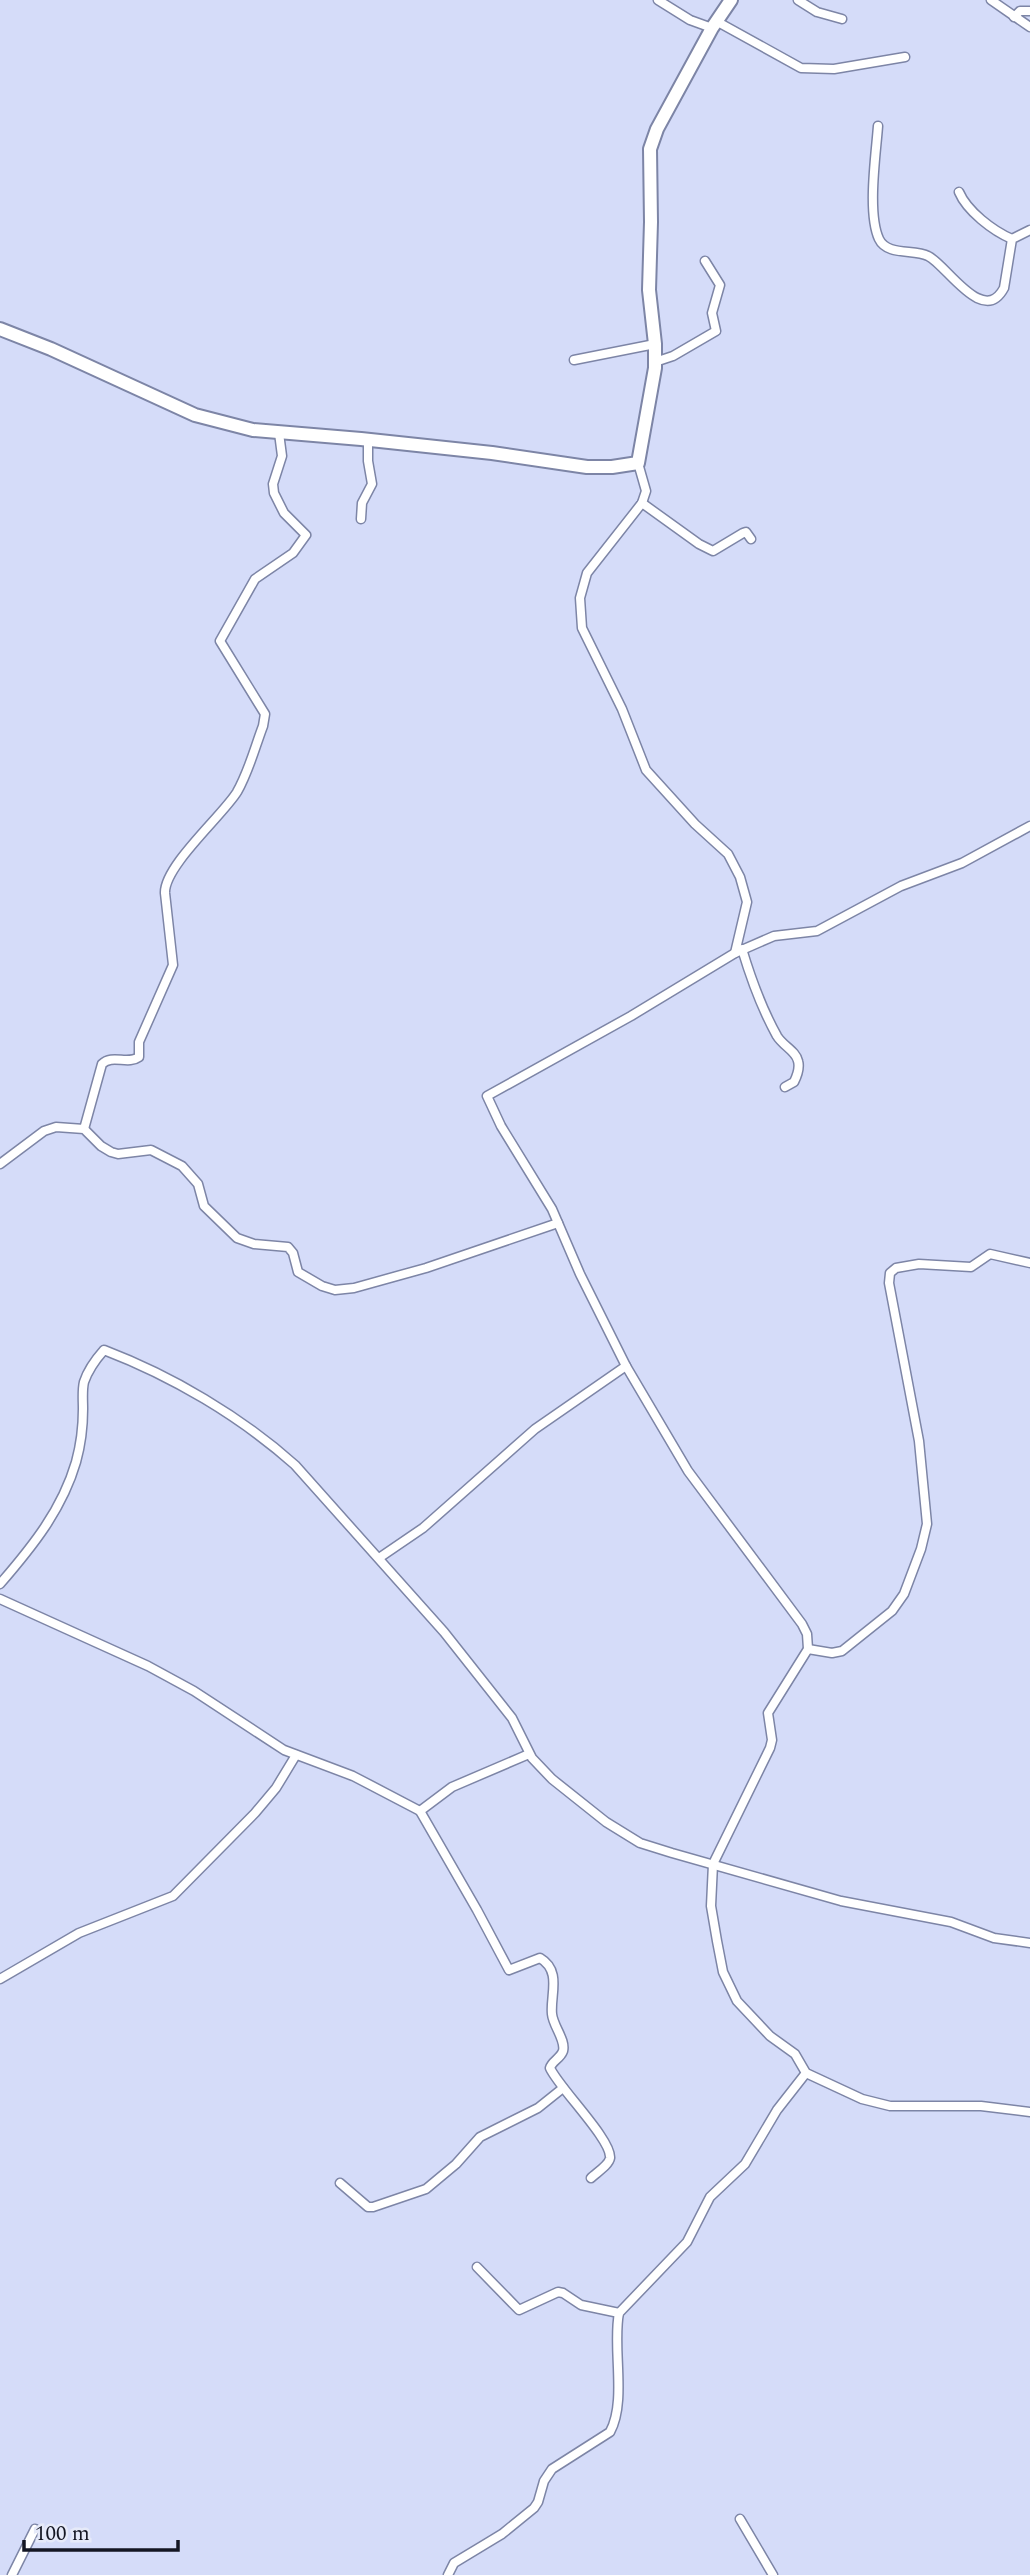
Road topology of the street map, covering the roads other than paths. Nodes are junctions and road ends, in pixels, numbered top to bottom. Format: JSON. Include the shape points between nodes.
{"nodes":[{"id":1,"x":658,"y":0,"type":"edge"},
{"id":2,"x":731,"y":0,"type":"edge"},
{"id":3,"x":798,"y":0,"type":"edge"},
{"id":4,"x":991,"y":0,"type":"edge"},
{"id":5,"x":1030,"y":11,"type":"edge"},
{"id":6,"x":1014,"y":17,"type":"junction"},
{"id":7,"x":842,"y":19,"type":"dead end"},
{"id":8,"x":714,"y":25,"type":"junction"},
{"id":9,"x":1030,"y":27,"type":"edge"},
{"id":10,"x":905,"y":57,"type":"dead end"},
{"id":11,"x":878,"y":126,"type":"dead end"},
{"id":12,"x":959,"y":192,"type":"dead end"},
{"id":13,"x":1030,"y":230,"type":"edge"},
{"id":14,"x":1012,"y":239,"type":"junction"},
{"id":15,"x":705,"y":261,"type":"dead end"},
{"id":16,"x":0,"y":329,"type":"edge"},
{"id":17,"x":655,"y":344,"type":"junction"},
{"id":18,"x":573,"y":360,"type":"dead end"},
{"id":19,"x":655,"y":362,"type":"junction"},
{"id":20,"x":279,"y":433,"type":"junction"},
{"id":21,"x":368,"y":440,"type":"junction"},
{"id":22,"x":638,"y":463,"type":"junction"},
{"id":23,"x":642,"y":503,"type":"junction"},
{"id":24,"x":362,"y":519,"type":"dead end"},
{"id":25,"x":751,"y":539,"type":"dead end"},
{"id":26,"x":1030,"y":826,"type":"edge"},
{"id":27,"x":739,"y":951,"type":"junction"},
{"id":28,"x":785,"y":1087,"type":"dead end"},
{"id":29,"x":84,"y":1129,"type":"junction"},
{"id":30,"x":0,"y":1164,"type":"edge"},
{"id":31,"x":558,"y":1223,"type":"junction"},
{"id":32,"x":1030,"y":1263,"type":"edge"},
{"id":33,"x":626,"y":1366,"type":"junction"},
{"id":34,"x":379,"y":1558,"type":"junction"},
{"id":35,"x":0,"y":1584,"type":"edge"},
{"id":36,"x":0,"y":1599,"type":"edge"},
{"id":37,"x":808,"y":1649,"type":"junction"},
{"id":38,"x":529,"y":1754,"type":"junction"},
{"id":39,"x":296,"y":1755,"type":"junction"},
{"id":40,"x":420,"y":1811,"type":"junction"},
{"id":41,"x":713,"y":1864,"type":"junction"},
{"id":42,"x":1030,"y":1943,"type":"edge"},
{"id":43,"x":0,"y":1979,"type":"edge"},
{"id":44,"x":806,"y":2073,"type":"junction"},
{"id":45,"x":564,"y":2088,"type":"junction"},
{"id":46,"x":1030,"y":2112,"type":"edge"},
{"id":47,"x":591,"y":2178,"type":"dead end"},
{"id":48,"x":340,"y":2183,"type":"dead end"},
{"id":49,"x":477,"y":2267,"type":"dead end"},
{"id":50,"x":619,"y":2313,"type":"junction"},
{"id":51,"x":740,"y":2519,"type":"dead end"},
{"id":52,"x":35,"y":2529,"type":"dead end"},
{"id":53,"x":12,"y":2575,"type":"edge"},
{"id":54,"x":448,"y":2575,"type":"edge"},
{"id":55,"x":773,"y":2575,"type":"edge"}],
"edges":[{"from":1,"to":8,"type":"street","via":[[690,20]]},
{"from":2,"to":8,"type":"street"},
{"from":3,"to":7,"type":"street"},
{"from":4,"to":6,"type":"street"},
{"from":5,"to":6,"type":"street","via":[[1020,11]]},
{"from":6,"to":9,"type":"street"},
{"from":8,"to":10,"type":"street","via":[[801,68],[834,69]]},
{"from":8,"to":17,"type":"street","via":[[650,149],[649,290]]},
{"from":11,"to":14,"type":"street","via":[[873,190],[877,230],[884,245],[926,254],[967,293],[983,300],[995,299],[1004,288]]},
{"from":12,"to":14,"type":"street","via":[[967,208]]},
{"from":13,"to":14,"type":"street"},
{"from":15,"to":19,"type":"street","via":[[720,285],[712,313],[716,331]]},
{"from":16,"to":20,"type":"street","via":[[195,415]]},
{"from":17,"to":18,"type":"street"},
{"from":17,"to":19,"type":"street"},
{"from":19,"to":22,"type":"street"},
{"from":20,"to":21,"type":"street"},
{"from":20,"to":29,"type":"street","via":[[282,456],[274,493],[284,513],[306,535],[293,553],[255,579],[220,641],[264,714],[263,726],[235,794],[166,882],[173,968],[139,1042],[139,1057],[109,1059],[102,1064]]},
{"from":21,"to":22,"type":"street","via":[[587,467]]},
{"from":21,"to":24,"type":"street","via":[[372,484],[362,503]]},
{"from":22,"to":23,"type":"street","via":[[646,491]]},
{"from":23,"to":25,"type":"street","via":[[713,551],[743,533]]},
{"from":23,"to":27,"type":"street","via":[[587,573],[580,598],[582,628],[646,770],[728,854],[740,877],[747,902]]},
{"from":26,"to":27,"type":"street","via":[[817,931],[783,933]]},
{"from":27,"to":28,"type":"street","via":[[775,1032],[797,1057],[794,1082]]},
{"from":27,"to":31,"type":"street","via":[[487,1096]]},
{"from":29,"to":30,"type":"street","via":[[44,1131]]},
{"from":29,"to":31,"type":"street","via":[[111,1152],[151,1150],[174,1161],[198,1184],[204,1206],[233,1234],[254,1244],[288,1247],[298,1272],[335,1290],[378,1282]]},
{"from":31,"to":33,"type":"street"},
{"from":32,"to":37,"type":"street","via":[[990,1254],[971,1267],[919,1264],[890,1273],[920,1452],[927,1524],[915,1568],[892,1611],[842,1651]]},
{"from":33,"to":34,"type":"street","via":[[535,1429],[423,1528]]},
{"from":33,"to":37,"type":"street","via":[[688,1471],[802,1624]]},
{"from":34,"to":35,"type":"street","via":[[278,1450],[166,1378],[104,1350],[83,1384],[79,1449],[54,1516]]},
{"from":34,"to":38,"type":"street","via":[[501,1702]]},
{"from":36,"to":39,"type":"street","via":[[148,1666]]},
{"from":37,"to":41,"type":"street","via":[[768,1713],[770,1748]]},
{"from":38,"to":40,"type":"street","via":[[452,1787]]},
{"from":38,"to":41,"type":"street","via":[[552,1779],[621,1832],[653,1848]]},
{"from":39,"to":40,"type":"street","via":[[353,1776]]},
{"from":39,"to":43,"type":"street","via":[[255,1813],[173,1896],[79,1933]]},
{"from":40,"to":45,"type":"street","via":[[509,1970],[540,1958],[552,1972],[552,2017],[564,2047],[550,2068]]},
{"from":41,"to":42,"type":"street","via":[[841,1901]]},
{"from":41,"to":44,"type":"street","via":[[711,1906],[728,1986],[763,2030],[796,2054]]},
{"from":44,"to":46,"type":"street","via":[[862,2099],[890,2106],[981,2106]]},
{"from":44,"to":50,"type":"street","via":[[776,2110],[745,2164],[710,2197],[687,2242]]},
{"from":45,"to":47,"type":"street","via":[[603,2140],[610,2157]]},
{"from":45,"to":48,"type":"street","via":[[538,2108],[480,2137],[426,2189],[368,2207]]},
{"from":49,"to":50,"type":"street","via":[[519,2310],[563,2292],[581,2305]]},
{"from":50,"to":54,"type":"street","via":[[619,2373],[610,2432],[552,2469],[534,2508],[454,2563]]},
{"from":51,"to":55,"type":"street"},
{"from":52,"to":53,"type":"street"}]}
